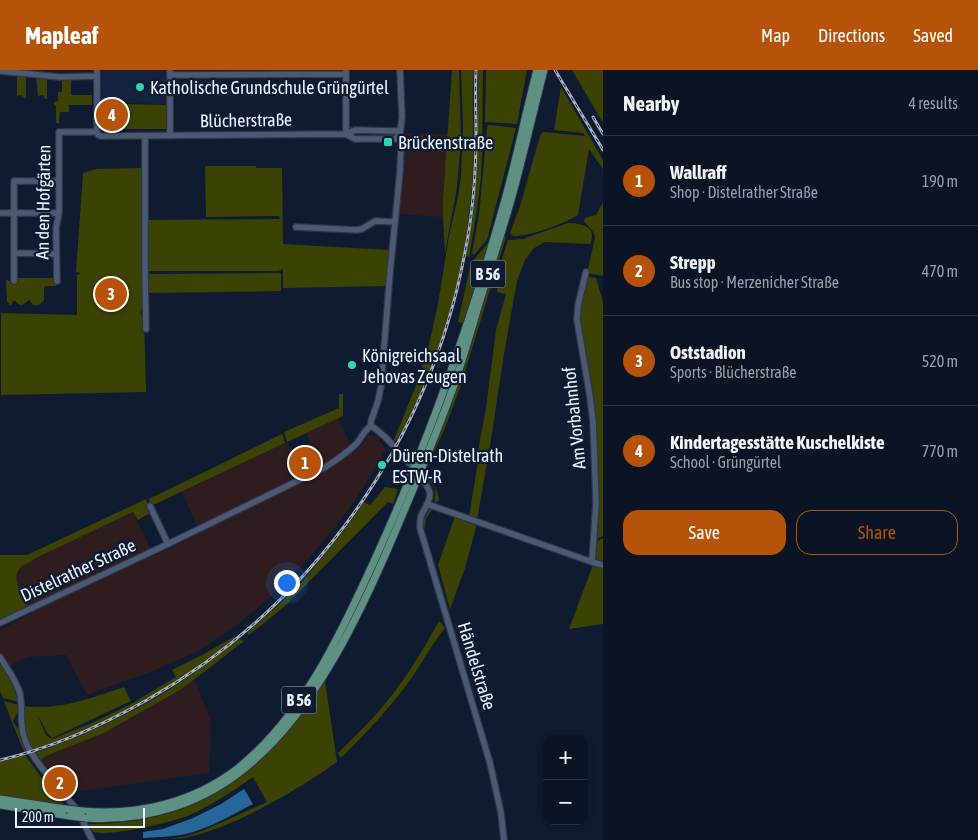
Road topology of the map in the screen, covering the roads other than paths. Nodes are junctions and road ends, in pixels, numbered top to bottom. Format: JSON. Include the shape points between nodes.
{"nodes":[{"id":1,"x":400,"y":70,"type":"edge"},
{"id":2,"x":537,"y":70,"type":"edge"},
{"id":3,"x":544,"y":70,"type":"edge"},
{"id":4,"x":0,"y":71,"type":"edge"},
{"id":5,"x":346,"y":72,"type":"edge"},
{"id":6,"x":97,"y":73,"type":"edge"},
{"id":7,"x":170,"y":73,"type":"edge"},
{"id":8,"x":98,"y":134,"type":"junction"},
{"id":9,"x":346,"y":134,"type":"junction"},
{"id":10,"x":400,"y":135,"type":"junction"},
{"id":11,"x":146,"y":136,"type":"junction"},
{"id":12,"x":170,"y":136,"type":"junction"},
{"id":13,"x":59,"y":181,"type":"junction"},
{"id":14,"x":0,"y":213,"type":"edge"},
{"id":15,"x":14,"y":213,"type":"junction"},
{"id":16,"x":59,"y":213,"type":"junction"},
{"id":17,"x":395,"y":222,"type":"junction"},
{"id":18,"x":296,"y":227,"type":"dead end"},
{"id":19,"x":14,"y":253,"type":"junction"},
{"id":20,"x":56,"y":254,"type":"junction"},
{"id":21,"x":586,"y":272,"type":"dead end"},
{"id":22,"x":14,"y":281,"type":"dead end"},
{"id":23,"x":57,"y":281,"type":"dead end"},
{"id":24,"x":146,"y":329,"type":"dead end"},
{"id":25,"x":371,"y":426,"type":"junction"},
{"id":26,"x":416,"y":472,"type":"junction"},
{"id":27,"x":427,"y":504,"type":"junction"},
{"id":28,"x":150,"y":506,"type":"dead end"},
{"id":29,"x":168,"y":544,"type":"junction"},
{"id":30,"x":592,"y":562,"type":"junction"},
{"id":31,"x":603,"y":565,"type":"edge"},
{"id":32,"x":0,"y":623,"type":"edge"},
{"id":33,"x":0,"y":657,"type":"edge"},
{"id":34,"x":0,"y":798,"type":"edge"},
{"id":35,"x":0,"y":805,"type":"edge"},
{"id":36,"x":68,"y":812,"type":"junction"},
{"id":37,"x":92,"y":840,"type":"edge"},
{"id":38,"x":504,"y":840,"type":"edge"}],
"edges":[{"from":1,"to":10,"type":"street"},
{"from":2,"to":26,"type":"main road","number":"B 56","via":[[504,205]]},
{"from":3,"to":26,"type":"main road","number":"B 56","via":[[509,206],[465,352]]},
{"from":4,"to":6,"type":"street","via":[[60,77]]},
{"from":5,"to":7,"type":"street"},
{"from":5,"to":9,"type":"street"},
{"from":6,"to":8,"type":"street"},
{"from":7,"to":12,"type":"street"},
{"from":8,"to":11,"type":"street","name":"Blücherstraße"},
{"from":8,"to":13,"type":"street","name":"An den Hofgärten","via":[[59,132]]},
{"from":9,"to":10,"type":"street","name":"Blücherstraße","via":[[355,139],[394,139]]},
{"from":9,"to":12,"type":"street","name":"Blücherstraße"},
{"from":10,"to":17,"type":"street"},
{"from":11,"to":12,"type":"street","name":"Blücherstraße"},
{"from":11,"to":24,"type":"street"},
{"from":13,"to":15,"type":"street","via":[[14,181]]},
{"from":13,"to":16,"type":"street","name":"An den Hofgärten"},
{"from":14,"to":15,"type":"street"},
{"from":15,"to":16,"type":"street"},
{"from":15,"to":19,"type":"street"},
{"from":16,"to":20,"type":"street","name":"An den Hofgärten"},
{"from":17,"to":18,"type":"street","via":[[375,221],[357,230]]},
{"from":17,"to":25,"type":"street","via":[[381,386]]},
{"from":19,"to":20,"type":"street"},
{"from":19,"to":22,"type":"street"},
{"from":20,"to":23,"type":"street","name":"An den Hofgärten"},
{"from":21,"to":30,"type":"street","name":"Am Vorbahnhof","via":[[577,320],[593,421],[596,503]]},
{"from":25,"to":26,"type":"street"},
{"from":25,"to":29,"type":"street","name":"Distelrather Straße","via":[[334,462]]},
{"from":26,"to":27,"type":"street","via":[[430,492]]},
{"from":26,"to":36,"type":"main road","number":"B 56","bridge":true,"via":[[327,657],[292,711],[260,748],[213,784],[162,806],[124,812]]},
{"from":27,"to":30,"type":"street"},
{"from":27,"to":38,"type":"street","name":"Händelstraße","via":[[421,517],[421,534],[490,763]]},
{"from":28,"to":29,"type":"street"},
{"from":29,"to":32,"type":"street","name":"Distelrather Straße"},
{"from":30,"to":31,"type":"street"},
{"from":33,"to":37,"type":"street","via":[[18,689],[27,746],[78,811]]},
{"from":34,"to":36,"type":"main road","number":"B 56"},
{"from":35,"to":36,"type":"main road","number":"B 56"}]}
